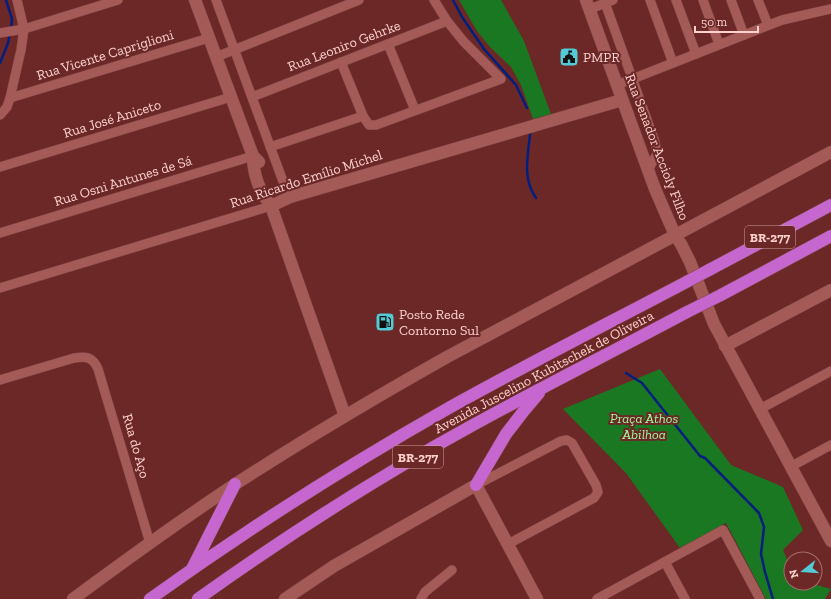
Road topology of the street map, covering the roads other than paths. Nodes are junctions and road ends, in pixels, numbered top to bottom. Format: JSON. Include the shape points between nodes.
{"nodes":[{"id":1,"x":17,"y":0,"type":"edge"},
{"id":2,"x":118,"y":0,"type":"edge"},
{"id":3,"x":195,"y":0,"type":"edge"},
{"id":4,"x":216,"y":0,"type":"edge"},
{"id":5,"x":359,"y":0,"type":"edge"},
{"id":6,"x":434,"y":0,"type":"edge"},
{"id":7,"x":650,"y":0,"type":"edge"},
{"id":8,"x":676,"y":0,"type":"edge"},
{"id":9,"x":703,"y":0,"type":"edge"},
{"id":10,"x":731,"y":0,"type":"edge"},
{"id":11,"x":758,"y":0,"type":"edge"},
{"id":12,"x":608,"y":1,"type":"edge"},
{"id":13,"x":588,"y":4,"type":"edge"},
{"id":14,"x":831,"y":8,"type":"edge"},
{"id":15,"x":447,"y":21,"type":"junction"},
{"id":16,"x":768,"y":25,"type":"junction"},
{"id":17,"x":11,"y":31,"type":"edge"},
{"id":18,"x":744,"y":35,"type":"junction"},
{"id":19,"x":209,"y":38,"type":"junction"},
{"id":20,"x":388,"y":44,"type":"junction"},
{"id":21,"x":719,"y":44,"type":"junction"},
{"id":22,"x":235,"y":50,"type":"junction"},
{"id":23,"x":696,"y":54,"type":"junction"},
{"id":24,"x":216,"y":57,"type":"junction"},
{"id":25,"x":341,"y":62,"type":"junction"},
{"id":26,"x":673,"y":63,"type":"junction"},
{"id":27,"x":632,"y":79,"type":"junction"},
{"id":28,"x":617,"y":85,"type":"junction"},
{"id":29,"x":252,"y":97,"type":"junction"},
{"id":30,"x":10,"y":98,"type":"junction"},
{"id":31,"x":232,"y":98,"type":"junction"},
{"id":32,"x":622,"y":100,"type":"junction"},
{"id":33,"x":415,"y":110,"type":"junction"},
{"id":34,"x":0,"y":115,"type":"edge"},
{"id":35,"x":363,"y":116,"type":"junction"},
{"id":36,"x":270,"y":147,"type":"junction"},
{"id":37,"x":831,"y":152,"type":"edge"},
{"id":38,"x":253,"y":156,"type":"junction"},
{"id":39,"x":0,"y":167,"type":"edge"},
{"id":40,"x":648,"y":170,"type":"junction"},
{"id":41,"x":284,"y":184,"type":"dead end"},
{"id":42,"x":831,"y":205,"type":"edge"},
{"id":43,"x":271,"y":206,"type":"junction"},
{"id":44,"x":0,"y":232,"type":"edge"},
{"id":45,"x":675,"y":235,"type":"junction"},
{"id":46,"x":831,"y":236,"type":"edge"},
{"id":47,"x":0,"y":288,"type":"edge"},
{"id":48,"x":831,"y":290,"type":"edge"},
{"id":49,"x":725,"y":346,"type":"junction"},
{"id":50,"x":831,"y":371,"type":"edge"},
{"id":51,"x":0,"y":380,"type":"edge"},
{"id":52,"x":543,"y":388,"type":"junction"},
{"id":53,"x":760,"y":410,"type":"junction"},
{"id":54,"x":345,"y":416,"type":"junction"},
{"id":55,"x":831,"y":445,"type":"edge"},
{"id":56,"x":790,"y":467,"type":"junction"},
{"id":57,"x":235,"y":484,"type":"junction"},
{"id":58,"x":476,"y":484,"type":"junction"},
{"id":59,"x":827,"y":525,"type":"edge"},
{"id":60,"x":831,"y":541,"type":"edge"},
{"id":61,"x":150,"y":543,"type":"junction"},
{"id":62,"x":508,"y":544,"type":"junction"},
{"id":63,"x":665,"y":562,"type":"junction"},
{"id":64,"x":193,"y":568,"type":"junction"},
{"id":65,"x":452,"y":570,"type":"dead end"},
{"id":66,"x":609,"y":596,"type":"edge"},
{"id":67,"x":286,"y":598,"type":"edge"},
{"id":68,"x":74,"y":599,"type":"edge"},
{"id":69,"x":150,"y":599,"type":"edge"},
{"id":70,"x":198,"y":599,"type":"edge"},
{"id":71,"x":421,"y":599,"type":"edge"},
{"id":72,"x":537,"y":599,"type":"edge"},
{"id":73,"x":597,"y":599,"type":"edge"},
{"id":74,"x":685,"y":599,"type":"edge"},
{"id":75,"x":760,"y":599,"type":"edge"}],
"edges":[{"from":1,"to":17,"type":"street"},
{"from":2,"to":17,"type":"street"},
{"from":3,"to":19,"type":"street"},
{"from":4,"to":22,"type":"street"},
{"from":5,"to":22,"type":"street"},
{"from":6,"to":15,"type":"street"},
{"from":7,"to":26,"type":"street"},
{"from":8,"to":23,"type":"street"},
{"from":9,"to":21,"type":"street"},
{"from":10,"to":18,"type":"street"},
{"from":11,"to":16,"type":"street"},
{"from":12,"to":13,"type":"street"},
{"from":12,"to":27,"type":"street"},
{"from":13,"to":28,"type":"street","name":"Rua Senador Accioly Filho"},
{"from":14,"to":16,"type":"street"},
{"from":15,"to":20,"type":"street","name":"Rua Leoniro Gehrke"},
{"from":15,"to":33,"type":"street","via":[[501,79]]},
{"from":16,"to":18,"type":"street"},
{"from":17,"to":30,"type":"street","via":[[21,50]]},
{"from":18,"to":21,"type":"street"},
{"from":19,"to":24,"type":"street"},
{"from":19,"to":30,"type":"street","name":"Rua Vicente Capriglioni"},
{"from":20,"to":25,"type":"street","name":"Rua Leoniro Gehrke"},
{"from":20,"to":33,"type":"street"},
{"from":21,"to":23,"type":"street"},
{"from":22,"to":24,"type":"street"},
{"from":22,"to":29,"type":"street"},
{"from":23,"to":26,"type":"street"},
{"from":24,"to":31,"type":"street"},
{"from":25,"to":29,"type":"street","name":"Rua Leoniro Gehrke"},
{"from":25,"to":35,"type":"street"},
{"from":26,"to":27,"type":"street"},
{"from":27,"to":28,"type":"street"},
{"from":27,"to":40,"type":"street","via":[[657,148]]},
{"from":28,"to":32,"type":"street","name":"Rua Senador Accioly Filho"},
{"from":29,"to":36,"type":"street"},
{"from":30,"to":34,"type":"street"},
{"from":31,"to":38,"type":"street"},
{"from":31,"to":39,"type":"street","name":"Rua José Aniceto"},
{"from":32,"to":40,"type":"street","name":"Rua Senador Accioly Filho"},
{"from":32,"to":43,"type":"street","name":"Rua Ricardo Emílio Michel","via":[[290,197]]},
{"from":33,"to":35,"type":"street","via":[[372,125],[369,125]]},
{"from":35,"to":36,"type":"street"},
{"from":36,"to":41,"type":"street"},
{"from":37,"to":45,"type":"street"},
{"from":38,"to":43,"type":"street","via":[[253,168],[264,198]]},
{"from":38,"to":44,"type":"street","name":"Rua Osni Antunes de Sá"},
{"from":40,"to":45,"type":"street","name":"Rua Senador Accioly Filho"},
{"from":42,"to":64,"type":"highway","number":"BR-277","bridge":true,"via":[[409,431],[299,498]]},
{"from":43,"to":47,"type":"street","name":"Rua Ricardo Emílio Michel"},
{"from":43,"to":54,"type":"street"},
{"from":45,"to":49,"type":"street","name":"Rua Senador Accioly Filho","via":[[686,252]]},
{"from":45,"to":54,"type":"street","via":[[447,357]]},
{"from":46,"to":52,"type":"highway","name":"Avenida Juscelino Kubitschek de Oliveira","number":"BR-277","bridge":true},
{"from":48,"to":49,"type":"street"},
{"from":49,"to":53,"type":"street","name":"Rua Senador Accioly Filho"},
{"from":50,"to":53,"type":"street"},
{"from":51,"to":61,"type":"street","name":"Rua do Aço","via":[[74,358],[92,359],[98,369]]},
{"from":52,"to":58,"type":"highway","via":[[506,434]]},
{"from":52,"to":70,"type":"highway","name":"Avenida Juscelino Kubitschek de Oliveira","number":"BR-277","via":[[382,478],[281,542]]},
{"from":53,"to":56,"type":"street","name":"Rua Senador Accioly Filho"},
{"from":54,"to":57,"type":"street"},
{"from":55,"to":56,"type":"street"},
{"from":56,"to":59,"type":"street","name":"Rua Senador Accioly Filho"},
{"from":57,"to":61,"type":"street"},
{"from":57,"to":64,"type":"highway"},
{"from":58,"to":62,"type":"street"},
{"from":58,"to":62,"type":"street","via":[[567,440],[572,443],[596,485],[598,492],[594,498]]},
{"from":58,"to":67,"type":"street","via":[[345,560]]},
{"from":59,"to":60,"type":"street","name":"Rua Senador Accioly Filho"},
{"from":61,"to":68,"type":"street"},
{"from":62,"to":72,"type":"street"},
{"from":63,"to":66,"type":"street"},
{"from":63,"to":74,"type":"street"},
{"from":63,"to":75,"type":"street","via":[[723,530]]},
{"from":64,"to":69,"type":"highway","number":"BR-277"},
{"from":65,"to":71,"type":"street","via":[[425,592]]},
{"from":66,"to":73,"type":"street"}]}
